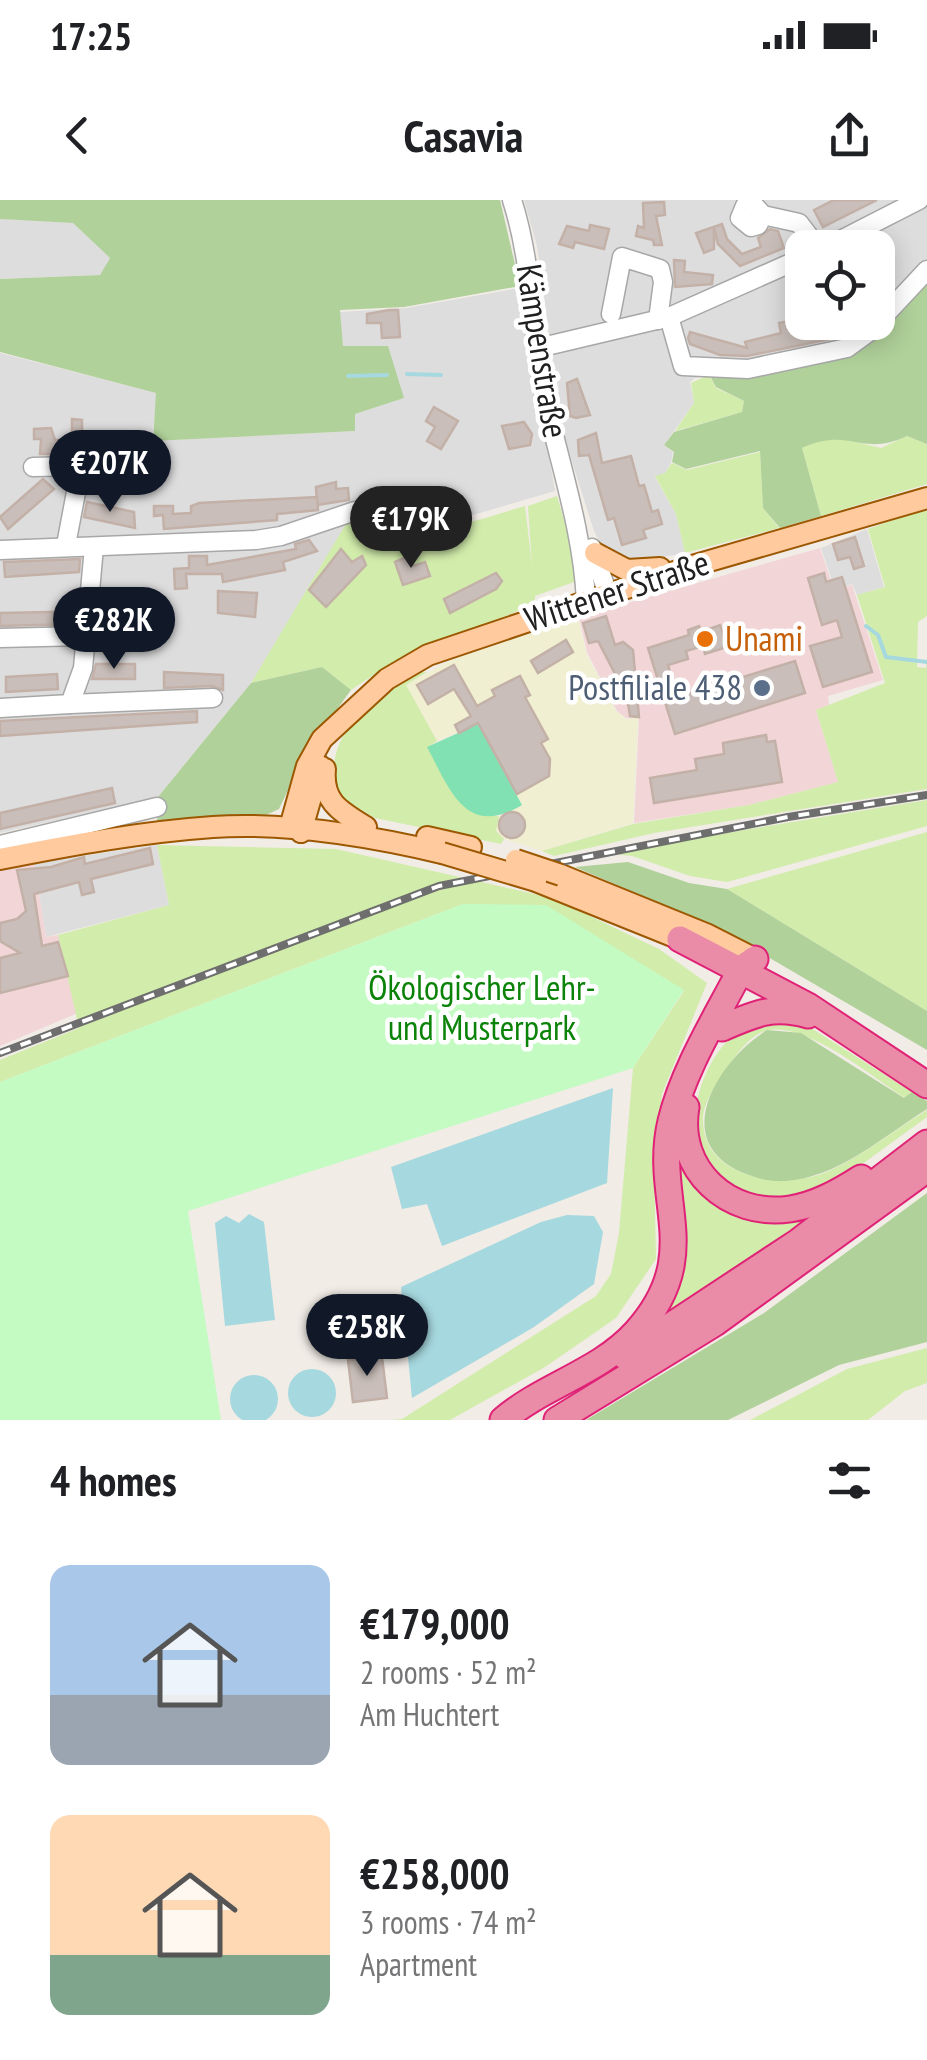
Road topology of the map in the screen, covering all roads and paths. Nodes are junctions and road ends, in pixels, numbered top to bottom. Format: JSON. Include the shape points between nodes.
{"nodes":[{"id":1,"x":512,"y":200,"type":"edge"},
{"id":2,"x":919,"y":200,"type":"edge"},
{"id":3,"x":763,"y":215,"type":"dead end"},
{"id":4,"x":806,"y":230,"type":"edge"},
{"id":5,"x":858,"y":230,"type":"edge"},
{"id":6,"x":785,"y":265,"type":"edge"},
{"id":7,"x":927,"y":270,"type":"edge"},
{"id":8,"x":610,"y":314,"type":"dead end"},
{"id":9,"x":663,"y":318,"type":"junction"},
{"id":10,"x":538,"y":348,"type":"junction"},
{"id":11,"x":81,"y":466,"type":"junction"},
{"id":12,"x":146,"y":466,"type":"dead end"},
{"id":13,"x":33,"y":467,"type":"dead end"},
{"id":14,"x":927,"y":498,"type":"edge"},
{"id":15,"x":572,"y":503,"type":"junction"},
{"id":16,"x":355,"y":511,"type":"dead end"},
{"id":17,"x":66,"y":544,"type":"junction"},
{"id":18,"x":94,"y":547,"type":"junction"},
{"id":19,"x":0,"y":550,"type":"edge"},
{"id":20,"x":594,"y":553,"type":"junction"},
{"id":21,"x":692,"y":566,"type":"junction"},
{"id":22,"x":608,"y":594,"type":"junction"},
{"id":23,"x":586,"y":602,"type":"junction"},
{"id":24,"x":83,"y":636,"type":"junction"},
{"id":25,"x":0,"y":638,"type":"edge"},
{"id":26,"x":214,"y":698,"type":"dead end"},
{"id":27,"x":70,"y":704,"type":"junction"},
{"id":28,"x":0,"y":708,"type":"edge"},
{"id":29,"x":329,"y":740,"type":"junction"},
{"id":30,"x":157,"y":807,"type":"dead end"},
{"id":31,"x":114,"y":820,"type":"junction"},
{"id":32,"x":300,"y":825,"type":"junction"},
{"id":33,"x":366,"y":826,"type":"junction"},
{"id":34,"x":132,"y":835,"type":"junction"},
{"id":35,"x":0,"y":845,"type":"edge"},
{"id":36,"x":0,"y":859,"type":"edge"},
{"id":37,"x":680,"y":940,"type":"junction"},
{"id":38,"x":750,"y":968,"type":"junction"},
{"id":39,"x":718,"y":1026,"type":"junction"},
{"id":40,"x":846,"y":1030,"type":"junction"},
{"id":41,"x":927,"y":1064,"type":"edge"},
{"id":42,"x":927,"y":1085,"type":"edge"},
{"id":43,"x":927,"y":1130,"type":"edge"},
{"id":44,"x":927,"y":1144,"type":"edge"},
{"id":45,"x":927,"y":1169,"type":"edge"},
{"id":46,"x":506,"y":1420,"type":"edge"},
{"id":47,"x":557,"y":1420,"type":"edge"}],
"edges":[{"from":1,"to":10,"type":"street","name":"Kämpenstraße"},
{"from":2,"to":5,"type":"street"},
{"from":3,"to":4,"type":"street","via":[[799,222]]},
{"from":6,"to":9,"type":"street"},
{"from":7,"to":9,"type":"street","via":[[847,348],[748,369],[683,366]]},
{"from":8,"to":9,"type":"street","via":[[622,257],[660,269]]},
{"from":9,"to":10,"type":"street"},
{"from":10,"to":15,"type":"street","name":"Kämpenstraße"},
{"from":11,"to":12,"type":"street"},
{"from":11,"to":13,"type":"street"},
{"from":11,"to":17,"type":"street"},
{"from":14,"to":21,"type":"main road","name":"Wittener Straße"},
{"from":15,"to":20,"type":"street","name":"Kämpenstraße"},
{"from":15,"to":23,"type":"street","name":"Kämpenstraße"},
{"from":16,"to":18,"type":"street","via":[[256,540]]},
{"from":17,"to":18,"type":"street"},
{"from":17,"to":19,"type":"street"},
{"from":18,"to":24,"type":"street"},
{"from":20,"to":21,"type":"main road","via":[[627,570]]},
{"from":20,"to":22,"type":"street","name":"Kämpenstraße"},
{"from":21,"to":22,"type":"main road","name":"Wittener Straße"},
{"from":22,"to":23,"type":"main road","name":"Wittener Straße"},
{"from":23,"to":29,"type":"main road","name":"Wittener Straße","via":[[428,655],[374,689]]},
{"from":24,"to":25,"type":"street"},
{"from":24,"to":27,"type":"street","via":[[82,678]]},
{"from":26,"to":27,"type":"street"},
{"from":27,"to":28,"type":"street"},
{"from":29,"to":32,"type":"main road","name":"Wittener Straße","via":[[322,739],[307,766]]},
{"from":29,"to":33,"type":"main road","via":[[326,794]]},
{"from":30,"to":31,"type":"street"},
{"from":31,"to":34,"type":"street"},
{"from":31,"to":35,"type":"street"},
{"from":32,"to":33,"type":"main road"},
{"from":32,"to":34,"type":"main road"},
{"from":32,"to":37,"type":"main road","bridge":true,"via":[[536,880]]},
{"from":33,"to":38,"type":"main road","bridge":true,"via":[[472,847],[562,875],[706,934]]},
{"from":34,"to":36,"type":"main road"},
{"from":37,"to":38,"type":"highway"},
{"from":37,"to":39,"type":"highway","via":[[718,978]]},
{"from":38,"to":39,"type":"highway"},
{"from":38,"to":40,"type":"highway"},
{"from":38,"to":41,"type":"highway"},
{"from":39,"to":40,"type":"highway","via":[[772,1009]]},
{"from":39,"to":43,"type":"highway","via":[[683,1121],[695,1166],[729,1200],[769,1210],[809,1204],[874,1170]]},
{"from":39,"to":46,"type":"highway","via":[[670,1124],[676,1234],[656,1304],[618,1347]]},
{"from":40,"to":42,"type":"highway"},
{"from":44,"to":46,"type":"highway","via":[[711,1303]]},
{"from":45,"to":47,"type":"highway","via":[[715,1323]]}]}
